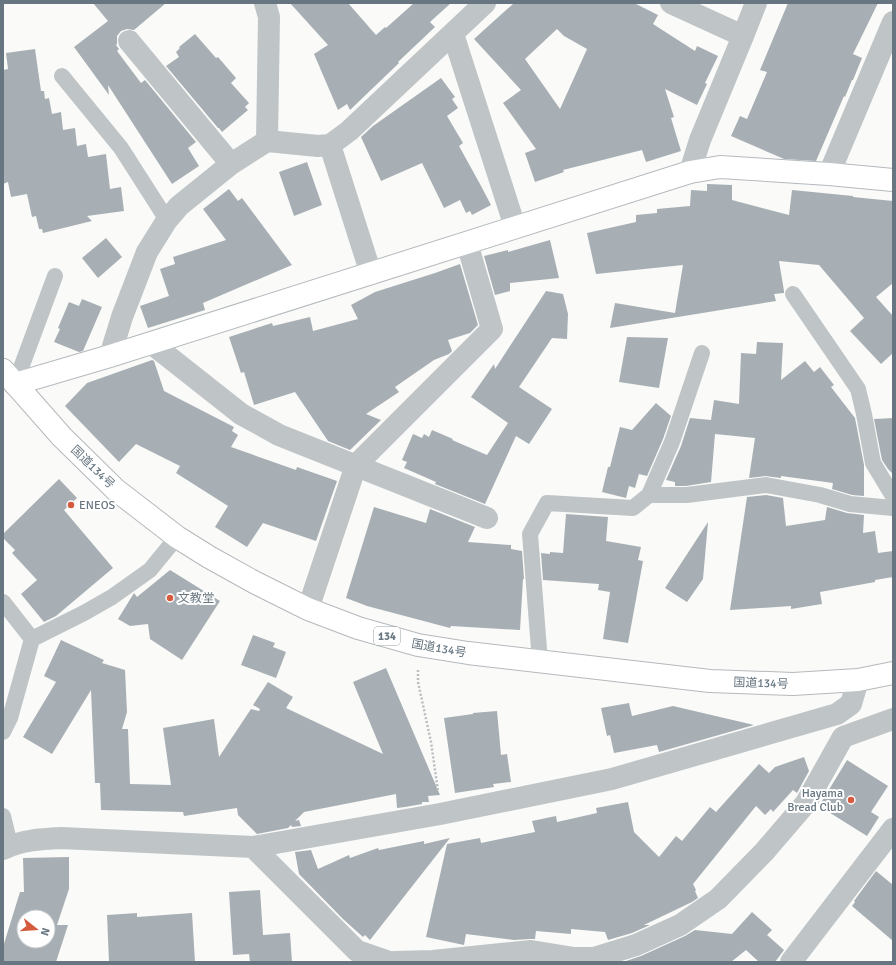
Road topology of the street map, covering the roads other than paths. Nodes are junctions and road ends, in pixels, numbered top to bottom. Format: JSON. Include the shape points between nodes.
{"nodes":[{"id":1,"x":485,"y":3,"type":"edge"},
{"id":2,"x":671,"y":3,"type":"edge"},
{"id":3,"x":756,"y":3,"type":"edge"},
{"id":4,"x":272,"y":8,"type":"edge"},
{"id":5,"x":893,"y":22,"type":"edge"},
{"id":6,"x":453,"y":34,"type":"junction"},
{"id":7,"x":743,"y":36,"type":"junction"},
{"id":8,"x":129,"y":41,"type":"dead end"},
{"id":9,"x":62,"y":76,"type":"dead end"},
{"id":10,"x":267,"y":141,"type":"junction"},
{"id":11,"x":330,"y":145,"type":"junction"},
{"id":12,"x":231,"y":164,"type":"junction"},
{"id":13,"x":690,"y":172,"type":"junction"},
{"id":14,"x":829,"y":174,"type":"junction"},
{"id":15,"x":893,"y":180,"type":"edge"},
{"id":16,"x":167,"y":220,"type":"junction"},
{"id":17,"x":515,"y":227,"type":"junction"},
{"id":18,"x":467,"y":243,"type":"junction"},
{"id":19,"x":371,"y":274,"type":"junction"},
{"id":20,"x":55,"y":276,"type":"dead end"},
{"id":21,"x":793,"y":294,"type":"dead end"},
{"id":22,"x":151,"y":343,"type":"junction"},
{"id":23,"x":702,"y":353,"type":"dead end"},
{"id":24,"x":110,"y":356,"type":"junction"},
{"id":25,"x":9,"y":377,"type":"edge"},
{"id":26,"x":356,"y":465,"type":"junction"},
{"id":27,"x":649,"y":495,"type":"junction"},
{"id":28,"x":893,"y":496,"type":"edge"},
{"id":29,"x":893,"y":508,"type":"edge"},
{"id":30,"x":487,"y":518,"type":"dead end"},
{"id":31,"x":177,"y":537,"type":"junction"},
{"id":32,"x":3,"y":602,"type":"edge"},
{"id":33,"x":308,"y":608,"type":"junction"},
{"id":34,"x":32,"y":639,"type":"junction"},
{"id":35,"x":540,"y":662,"type":"junction"},
{"id":36,"x":893,"y":673,"type":"edge"},
{"id":37,"x":858,"y":680,"type":"junction"},
{"id":38,"x":893,"y":719,"type":"edge"},
{"id":39,"x":3,"y":732,"type":"edge"},
{"id":40,"x":3,"y":816,"type":"edge"},
{"id":41,"x":893,"y":829,"type":"edge"},
{"id":42,"x":7,"y":847,"type":"edge"},
{"id":43,"x":252,"y":848,"type":"junction"},
{"id":44,"x":355,"y":957,"type":"edge"},
{"id":45,"x":571,"y":960,"type":"edge"},
{"id":46,"x":389,"y":962,"type":"edge"},
{"id":47,"x":394,"y":962,"type":"edge"},
{"id":48,"x":791,"y":962,"type":"edge"}],
"edges":[{"from":1,"to":6,"type":"street"},
{"from":2,"to":7,"type":"street"},
{"from":3,"to":7,"type":"street"},
{"from":4,"to":10,"type":"street"},
{"from":5,"to":14,"type":"street"},
{"from":6,"to":11,"type":"street"},
{"from":6,"to":17,"type":"street"},
{"from":7,"to":13,"type":"street","via":[[700,140]]},
{"from":8,"to":12,"type":"street"},
{"from":9,"to":16,"type":"lane","via":[[121,148]]},
{"from":10,"to":11,"type":"street"},
{"from":10,"to":12,"type":"street"},
{"from":11,"to":19,"type":"street"},
{"from":12,"to":16,"type":"street","via":[[179,206]]},
{"from":13,"to":14,"type":"main road","via":[[720,167]]},
{"from":13,"to":17,"type":"main road"},
{"from":14,"to":15,"type":"main road"},
{"from":16,"to":24,"type":"street","via":[[147,252]]},
{"from":17,"to":18,"type":"main road"},
{"from":18,"to":19,"type":"main road"},
{"from":18,"to":26,"type":"street","via":[[492,329]]},
{"from":19,"to":22,"type":"main road"},
{"from":20,"to":25,"type":"lane"},
{"from":21,"to":28,"type":"lane","via":[[858,389],[873,463]]},
{"from":22,"to":24,"type":"main road"},
{"from":22,"to":26,"type":"street","via":[[241,414],[279,435]]},
{"from":23,"to":27,"type":"lane","via":[[672,442]]},
{"from":24,"to":25,"type":"main road"},
{"from":25,"to":31,"type":"main road","name":"国道134号","number":"134","via":[[62,437],[116,490]]},
{"from":26,"to":30,"type":"street"},
{"from":26,"to":33,"type":"street"},
{"from":27,"to":29,"type":"lane","via":[[687,495],[766,485],[820,495],[850,504]]},
{"from":27,"to":35,"type":"lane","via":[[633,508],[547,503],[530,534]]},
{"from":31,"to":33,"type":"main road","name":"国道134号","number":"134","via":[[254,582]]},
{"from":31,"to":34,"type":"lane","via":[[150,570],[112,597]]},
{"from":32,"to":34,"type":"lane"},
{"from":33,"to":35,"type":"main road","name":"国道134号","number":"134","via":[[358,628],[418,645]]},
{"from":34,"to":39,"type":"lane","via":[[10,718]]},
{"from":35,"to":37,"type":"main road","name":"国道134号","number":"134","via":[[710,681],[793,684]]},
{"from":36,"to":37,"type":"main road","name":"国道134号","number":"134"},
{"from":37,"to":43,"type":"street","via":[[851,704],[837,714],[612,779]]},
{"from":38,"to":45,"type":"street","via":[[843,737],[806,803],[764,852],[718,899],[680,925],[636,945],[594,958]]},
{"from":40,"to":42,"type":"lane"},
{"from":41,"to":48,"type":"street"},
{"from":42,"to":43,"type":"street","via":[[34,839],[61,838]]},
{"from":43,"to":44,"type":"street"},
{"from":44,"to":46,"type":"street"},
{"from":45,"to":47,"type":"street","via":[[531,951],[433,961]]}]}
